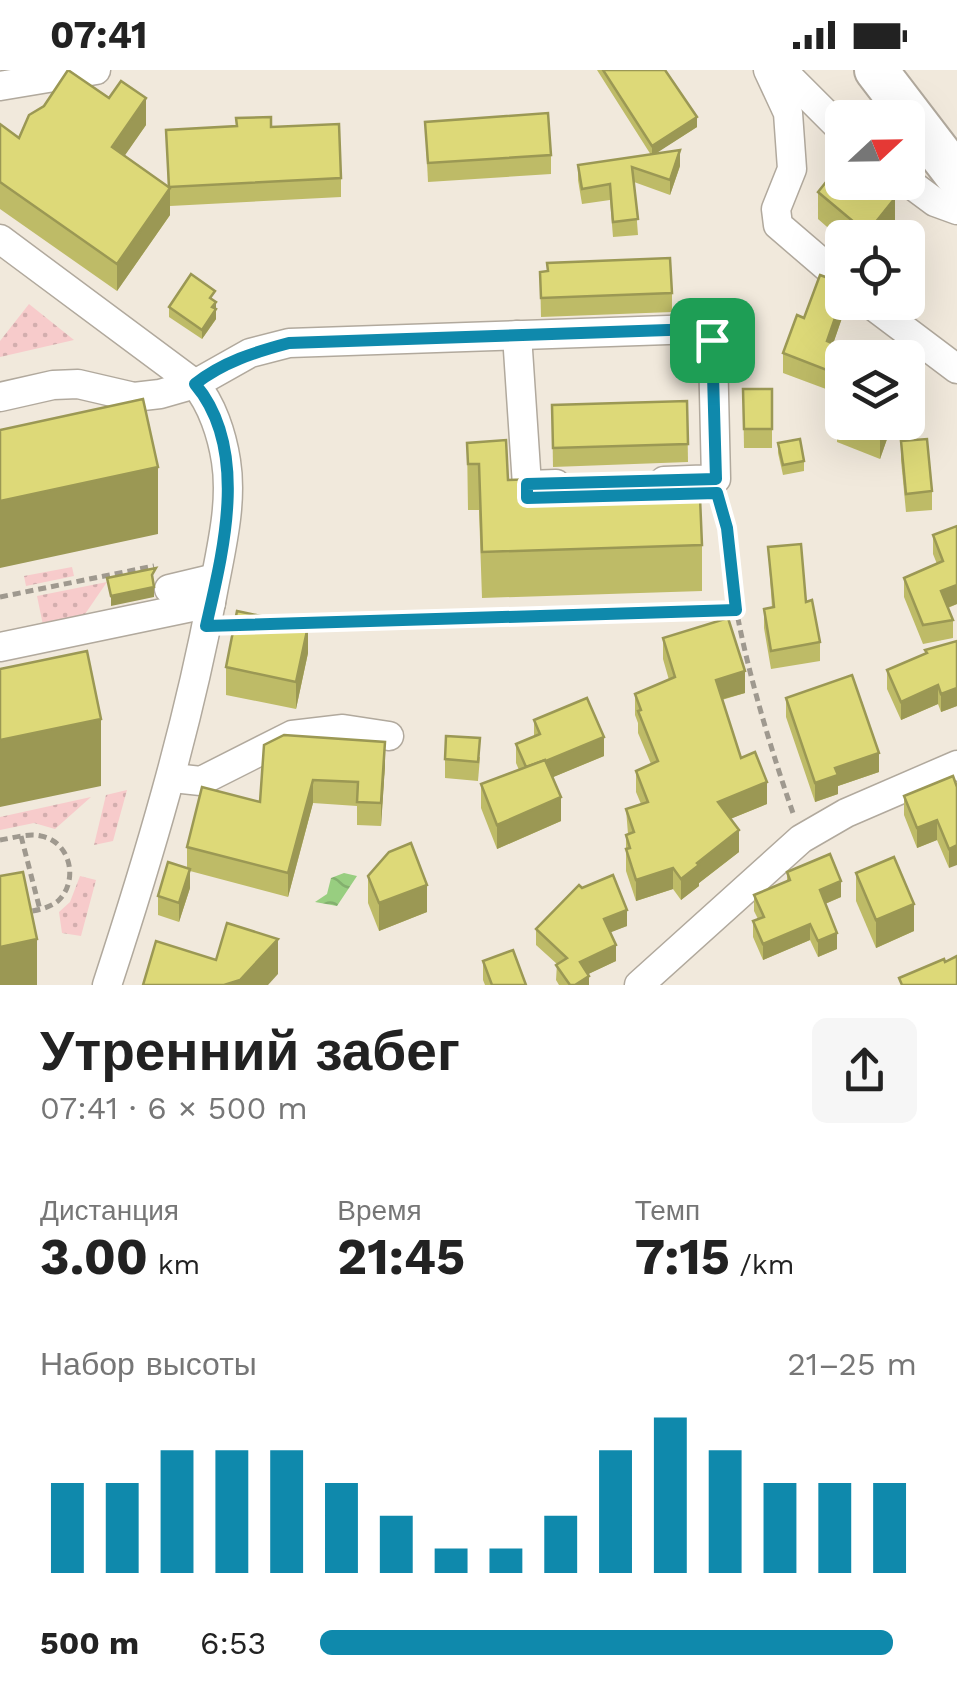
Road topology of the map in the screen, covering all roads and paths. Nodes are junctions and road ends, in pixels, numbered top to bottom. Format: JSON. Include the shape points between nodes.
{"nodes":[{"id":1,"x":96,"y":70,"type":"edge"},
{"id":2,"x":768,"y":70,"type":"edge"},
{"id":3,"x":782,"y":70,"type":"edge"},
{"id":4,"x":876,"y":70,"type":"edge"},
{"id":5,"x":0,"y":86,"type":"edge"},
{"id":6,"x":825,"y":113,"type":"edge"},
{"id":7,"x":957,"y":176,"type":"edge"},
{"id":8,"x":925,"y":195,"type":"edge"},
{"id":9,"x":957,"y":210,"type":"edge"},
{"id":10,"x":0,"y":239,"type":"edge"},
{"id":11,"x":825,"y":265,"type":"edge"},
{"id":12,"x":892,"y":320,"type":"edge"},
{"id":13,"x":517,"y":335,"type":"junction"},
{"id":14,"x":957,"y":369,"type":"edge"},
{"id":15,"x":195,"y":384,"type":"junction"},
{"id":16,"x":0,"y":397,"type":"edge"},
{"id":17,"x":640,"y":481,"type":"edge"},
{"id":18,"x":584,"y":483,"type":"edge"},
{"id":19,"x":716,"y":486,"type":"junction"},
{"id":20,"x":166,"y":576,"type":"joint"},
{"id":21,"x":213,"y":590,"type":"junction"},
{"id":22,"x":0,"y":597,"type":"edge"},
{"id":23,"x":736,"y":610,"type":"junction"},
{"id":24,"x":285,"y":624,"type":"edge"},
{"id":25,"x":0,"y":647,"type":"edge"},
{"id":26,"x":390,"y":736,"type":"dead end"},
{"id":27,"x":957,"y":765,"type":"edge"},
{"id":28,"x":173,"y":778,"type":"junction"},
{"id":29,"x":795,"y":819,"type":"dead end"},
{"id":30,"x":22,"y":836,"type":"junction"},
{"id":31,"x":0,"y":840,"type":"edge"},
{"id":32,"x":40,"y":910,"type":"junction"},
{"id":33,"x":13,"y":915,"type":"edge"},
{"id":34,"x":107,"y":985,"type":"edge"},
{"id":35,"x":639,"y":985,"type":"edge"}],
"edges":[{"from":1,"to":5,"type":"street"},
{"from":2,"to":11,"type":"street","via":[[790,132],[792,169],[776,209],[778,224]]},
{"from":3,"to":6,"type":"street"},
{"from":4,"to":7,"type":"highway"},
{"from":8,"to":9,"type":"street"},
{"from":10,"to":15,"type":"street"},
{"from":12,"to":14,"type":"street"},
{"from":13,"to":15,"type":"street","via":[[289,343],[250,353]]},
{"from":13,"to":18,"type":"street","via":[[527,484]]},
{"from":13,"to":19,"type":"street","via":[[706,333],[713,352]]},
{"from":15,"to":16,"type":"street","via":[[134,397],[78,384]]},
{"from":15,"to":21,"type":"street","via":[[220,433],[226,462]]},
{"from":17,"to":19,"type":"street"},
{"from":19,"to":23,"type":"path"},
{"from":20,"to":21,"type":"street"},
{"from":20,"to":22,"type":"path"},
{"from":21,"to":25,"type":"street"},
{"from":21,"to":28,"type":"street"},
{"from":23,"to":24,"type":"path"},
{"from":23,"to":29,"type":"path"},
{"from":26,"to":28,"type":"street","via":[[343,729],[292,735],[201,781]]},
{"from":27,"to":35,"type":"street","via":[[801,840]]},
{"from":28,"to":34,"type":"street"},
{"from":30,"to":31,"type":"path"},
{"from":30,"to":32,"type":"path"},
{"from":30,"to":32,"type":"path","via":[[51,840],[70,868],[67,890]]},
{"from":32,"to":33,"type":"path"}]}
